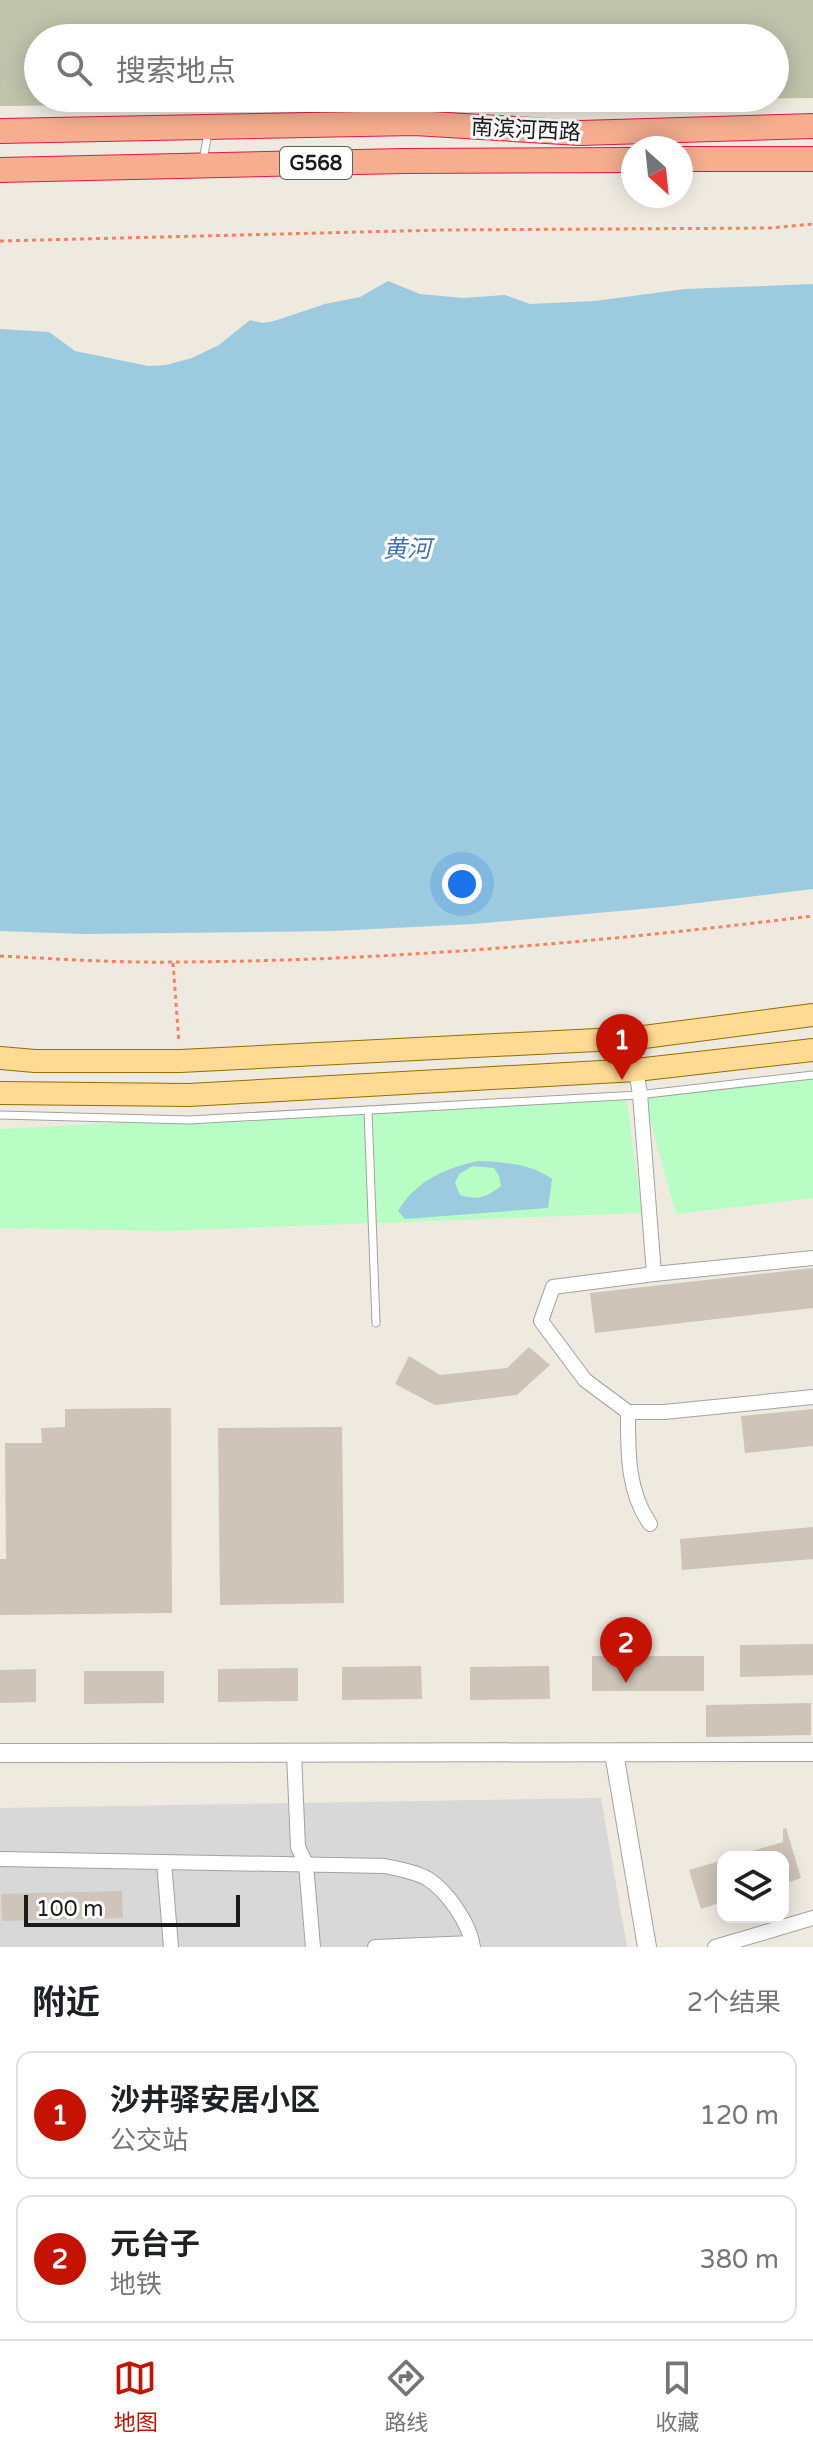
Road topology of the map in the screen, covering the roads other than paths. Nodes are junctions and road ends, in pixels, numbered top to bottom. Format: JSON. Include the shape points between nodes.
{"nodes":[{"id":1,"x":813,"y":126,"type":"edge"},
{"id":2,"x":209,"y":127,"type":"junction"},
{"id":3,"x":0,"y":131,"type":"edge"},
{"id":4,"x":693,"y":159,"type":"edge"},
{"id":5,"x":813,"y":159,"type":"edge"},
{"id":6,"x":621,"y":160,"type":"edge"},
{"id":7,"x":202,"y":165,"type":"junction"},
{"id":8,"x":0,"y":170,"type":"edge"},
{"id":9,"x":813,"y":1015,"type":"edge"},
{"id":10,"x":813,"y":1050,"type":"edge"},
{"id":11,"x":0,"y":1058,"type":"edge"},
{"id":12,"x":636,"y":1070,"type":"junction"},
{"id":13,"x":813,"y":1075,"type":"edge"},
{"id":14,"x":0,"y":1093,"type":"edge"},
{"id":15,"x":640,"y":1094,"type":"junction"},
{"id":16,"x":368,"y":1110,"type":"junction"},
{"id":17,"x":0,"y":1115,"type":"edge"},
{"id":18,"x":813,"y":1258,"type":"edge"},
{"id":19,"x":654,"y":1274,"type":"junction"},
{"id":20,"x":376,"y":1323,"type":"dead end"},
{"id":21,"x":813,"y":1397,"type":"edge"},
{"id":22,"x":628,"y":1412,"type":"junction"},
{"id":23,"x":650,"y":1524,"type":"dead end"},
{"id":24,"x":813,"y":1752,"type":"edge"},
{"id":25,"x":0,"y":1753,"type":"edge"},
{"id":26,"x":294,"y":1753,"type":"junction"},
{"id":27,"x":614,"y":1753,"type":"junction"},
{"id":28,"x":0,"y":1859,"type":"edge"},
{"id":29,"x":164,"y":1862,"type":"junction"},
{"id":30,"x":306,"y":1864,"type":"junction"},
{"id":31,"x":813,"y":1918,"type":"edge"},
{"id":32,"x":473,"y":1945,"type":"edge"},
{"id":33,"x":171,"y":1947,"type":"edge"},
{"id":34,"x":313,"y":1947,"type":"edge"},
{"id":35,"x":375,"y":1947,"type":"edge"},
{"id":36,"x":647,"y":1947,"type":"edge"},
{"id":37,"x":715,"y":1947,"type":"edge"}],
"edges":[{"from":1,"to":2,"type":"highway","name":"南滨河西路","number":"G568","via":[[580,133],[415,123]]},
{"from":2,"to":3,"type":"highway","name":"南滨河西路","number":"G568"},
{"from":2,"to":7,"type":"lane"},
{"from":4,"to":5,"type":"highway"},
{"from":6,"to":7,"type":"highway","name":"南滨河西路","number":"G568"},
{"from":7,"to":8,"type":"highway","name":"南滨河西路","number":"G568"},
{"from":9,"to":11,"type":"main road","via":[[636,1038],[180,1061]]},
{"from":10,"to":12,"type":"main road"},
{"from":12,"to":14,"type":"main road","via":[[189,1095]]},
{"from":12,"to":15,"type":"street"},
{"from":13,"to":15,"type":"lane"},
{"from":15,"to":16,"type":"lane"},
{"from":15,"to":19,"type":"street"},
{"from":16,"to":17,"type":"lane","via":[[189,1120]]},
{"from":16,"to":20,"type":"lane"},
{"from":18,"to":19,"type":"street"},
{"from":19,"to":22,"type":"street","via":[[553,1287],[541,1321],[585,1380]]},
{"from":21,"to":22,"type":"street"},
{"from":22,"to":23,"type":"street","via":[[627,1455],[637,1505]]},
{"from":24,"to":27,"type":"street"},
{"from":25,"to":26,"type":"street"},
{"from":26,"to":27,"type":"street"},
{"from":26,"to":30,"type":"street","via":[[298,1847]]},
{"from":27,"to":36,"type":"street"},
{"from":28,"to":29,"type":"street"},
{"from":29,"to":30,"type":"street"},
{"from":29,"to":33,"type":"street"},
{"from":30,"to":32,"type":"street","via":[[385,1866],[428,1879],[457,1909]]},
{"from":30,"to":34,"type":"street"},
{"from":31,"to":37,"type":"street"},
{"from":32,"to":35,"type":"street"}]}
